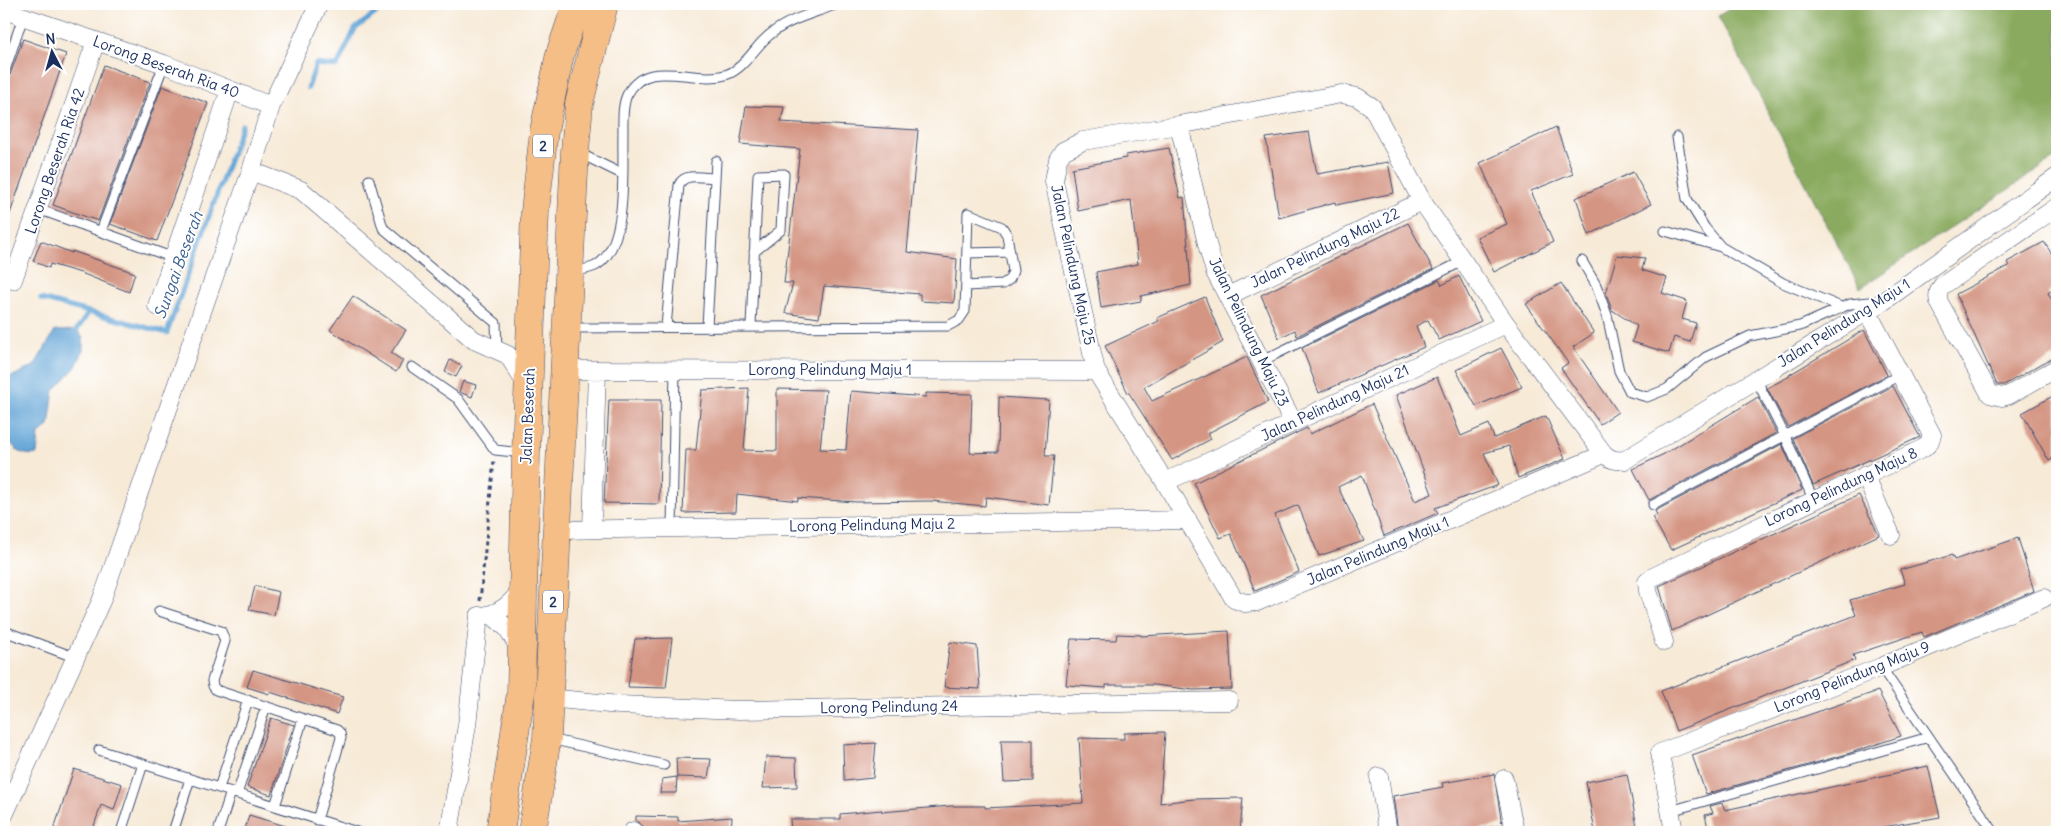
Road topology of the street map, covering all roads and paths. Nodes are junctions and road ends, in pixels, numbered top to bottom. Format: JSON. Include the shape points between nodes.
{"nodes":[{"id":1,"x":319,"y":4,"type":"edge"},
{"id":2,"x":576,"y":4,"type":"edge"},
{"id":3,"x":604,"y":4,"type":"edge"},
{"id":4,"x":837,"y":4,"type":"edge"},
{"id":5,"x":4,"y":10,"type":"edge"},
{"id":6,"x":23,"y":17,"type":"junction"},
{"id":7,"x":96,"y":41,"type":"junction"},
{"id":8,"x":164,"y":64,"type":"junction"},
{"id":9,"x":4,"y":73,"type":"edge"},
{"id":10,"x":230,"y":90,"type":"junction"},
{"id":11,"x":271,"y":106,"type":"junction"},
{"id":12,"x":1179,"y":125,"type":"junction"},
{"id":13,"x":1678,"y":137,"type":"dead end"},
{"id":14,"x":575,"y":151,"type":"junction"},
{"id":15,"x":716,"y":161,"type":"dead end"},
{"id":16,"x":250,"y":171,"type":"junction"},
{"id":17,"x":622,"y":174,"type":"junction"},
{"id":18,"x":2057,"y":177,"type":"edge"},
{"id":19,"x":715,"y":178,"type":"junction"},
{"id":20,"x":369,"y":180,"type":"dead end"},
{"id":21,"x":1422,"y":201,"type":"junction"},
{"id":22,"x":2057,"y":207,"type":"edge"},
{"id":23,"x":38,"y":208,"type":"junction"},
{"id":24,"x":101,"y":231,"type":"junction"},
{"id":25,"x":1665,"y":231,"type":"dead end"},
{"id":26,"x":1721,"y":247,"type":"junction"},
{"id":27,"x":754,"y":252,"type":"junction"},
{"id":28,"x":1009,"y":252,"type":"junction"},
{"id":29,"x":967,"y":253,"type":"junction"},
{"id":30,"x":174,"y":258,"type":"junction"},
{"id":31,"x":1463,"y":261,"type":"junction"},
{"id":32,"x":1582,"y":261,"type":"dead end"},
{"id":33,"x":568,"y":273,"type":"junction"},
{"id":34,"x":9,"y":283,"type":"edge"},
{"id":35,"x":966,"y":286,"type":"junction"},
{"id":36,"x":532,"y":292,"type":"junction"},
{"id":37,"x":1228,"y":296,"type":"junction"},
{"id":38,"x":1884,"y":300,"type":"junction"},
{"id":39,"x":158,"y":306,"type":"dead end"},
{"id":40,"x":1840,"y":307,"type":"junction"},
{"id":41,"x":1866,"y":311,"type":"junction"},
{"id":42,"x":1506,"y":324,"type":"junction"},
{"id":43,"x":751,"y":326,"type":"junction"},
{"id":44,"x":666,"y":327,"type":"junction"},
{"id":45,"x":708,"y":327,"type":"junction"},
{"id":46,"x":531,"y":328,"type":"junction"},
{"id":47,"x":566,"y":328,"type":"junction"},
{"id":48,"x":502,"y":352,"type":"junction"},
{"id":49,"x":1262,"y":361,"type":"junction"},
{"id":50,"x":412,"y":366,"type":"dead end"},
{"id":51,"x":2057,"y":368,"type":"edge"},
{"id":52,"x":675,"y":369,"type":"junction"},
{"id":53,"x":564,"y":370,"type":"junction"},
{"id":54,"x":597,"y":370,"type":"junction"},
{"id":55,"x":1096,"y":371,"type":"junction"},
{"id":56,"x":1900,"y":375,"type":"junction"},
{"id":57,"x":1756,"y":379,"type":"junction"},
{"id":58,"x":529,"y":390,"type":"junction"},
{"id":59,"x":1293,"y":422,"type":"junction"},
{"id":60,"x":1785,"y":436,"type":"junction"},
{"id":61,"x":495,"y":450,"type":"junction"},
{"id":62,"x":526,"y":453,"type":"junction"},
{"id":63,"x":1604,"y":454,"type":"junction"},
{"id":64,"x":1865,"y":475,"type":"junction"},
{"id":65,"x":1165,"y":482,"type":"junction"},
{"id":66,"x":1813,"y":499,"type":"junction"},
{"id":67,"x":1653,"y":505,"type":"dead end"},
{"id":68,"x":1188,"y":520,"type":"junction"},
{"id":69,"x":672,"y":528,"type":"junction"},
{"id":70,"x":592,"y":529,"type":"junction"},
{"id":71,"x":556,"y":530,"type":"junction"},
{"id":72,"x":1891,"y":535,"type":"dead end"},
{"id":73,"x":524,"y":584,"type":"junction"},
{"id":74,"x":2044,"y":598,"type":"dead end"},
{"id":75,"x":159,"y":611,"type":"dead end"},
{"id":76,"x":486,"y":616,"type":"junction"},
{"id":77,"x":4,"y":631,"type":"edge"},
{"id":78,"x":1664,"y":642,"type":"dead end"},
{"id":79,"x":523,"y":655,"type":"junction"},
{"id":80,"x":74,"y":657,"type":"junction"},
{"id":81,"x":1881,"y":666,"type":"junction"},
{"id":82,"x":549,"y":698,"type":"junction"},
{"id":83,"x":248,"y":700,"type":"junction"},
{"id":84,"x":1229,"y":702,"type":"dead end"},
{"id":85,"x":266,"y":706,"type":"junction"},
{"id":86,"x":303,"y":719,"type":"junction"},
{"id":87,"x":1929,"y":737,"type":"junction"},
{"id":88,"x":547,"y":738,"type":"junction"},
{"id":89,"x":99,"y":750,"type":"dead end"},
{"id":90,"x":143,"y":764,"type":"junction"},
{"id":91,"x":664,"y":765,"type":"dead end"},
{"id":92,"x":1379,"y":777,"type":"dead end"},
{"id":93,"x":1504,"y":778,"type":"dead end"},
{"id":94,"x":190,"y":779,"type":"junction"},
{"id":95,"x":219,"y":788,"type":"junction"},
{"id":96,"x":9,"y":789,"type":"edge"},
{"id":97,"x":234,"y":793,"type":"junction"},
{"id":98,"x":275,"y":806,"type":"junction"},
{"id":99,"x":1670,"y":812,"type":"junction"},
{"id":100,"x":4,"y":816,"type":"edge"},
{"id":101,"x":317,"y":820,"type":"junction"},
{"id":102,"x":337,"y":829,"type":"edge"},
{"id":103,"x":121,"y":832,"type":"edge"},
{"id":104,"x":173,"y":832,"type":"edge"},
{"id":105,"x":218,"y":832,"type":"edge"},
{"id":106,"x":357,"y":832,"type":"edge"},
{"id":107,"x":449,"y":832,"type":"edge"},
{"id":108,"x":500,"y":832,"type":"edge"},
{"id":109,"x":532,"y":832,"type":"edge"},
{"id":110,"x":1388,"y":832,"type":"edge"},
{"id":111,"x":1514,"y":832,"type":"edge"},
{"id":112,"x":1674,"y":832,"type":"edge"},
{"id":113,"x":1994,"y":832,"type":"edge"}],
"edges":[{"from":1,"to":11,"type":"street"},
{"from":2,"to":36,"type":"highway","name":"Jalan Beserah","number":"2","via":[[560,54],[544,131],[535,211]]},
{"from":3,"to":14,"type":"highway","number":"2","via":[[579,104]]},
{"from":4,"to":17,"type":"lane","via":[[778,28],[730,73],[703,77],[653,74],[636,82],[624,104]]},
{"from":5,"to":6,"type":"street","name":"Lorong Beserah Ria 40"},
{"from":6,"to":7,"type":"street","name":"Lorong Beserah Ria 40"},
{"from":6,"to":9,"type":"lane"},
{"from":7,"to":8,"type":"street","name":"Lorong Beserah Ria 40"},
{"from":7,"to":23,"type":"street","name":"Lorong Beserah Ria 42"},
{"from":8,"to":10,"type":"street","name":"Lorong Beserah Ria 40"},
{"from":8,"to":24,"type":"lane"},
{"from":10,"to":11,"type":"street","name":"Lorong Beserah Ria 40"},
{"from":10,"to":30,"type":"street"},
{"from":11,"to":16,"type":"street"},
{"from":12,"to":21,"type":"street","name":"Jalan Pelindung Maju 25","via":[[1341,94],[1357,97],[1372,107]]},
{"from":12,"to":37,"type":"street","name":"Jalan Pelindung Maju 23","via":[[1215,272]]},
{"from":12,"to":55,"type":"street","name":"Jalan Pelindung Maju 25","via":[[1083,141],[1063,151],[1058,159],[1054,182]]},
{"from":13,"to":26,"type":"lane","via":[[1688,199]]},
{"from":14,"to":17,"type":"lane"},
{"from":14,"to":33,"type":"highway","number":"2"},
{"from":15,"to":19,"type":"lane"},
{"from":16,"to":48,"type":"street","via":[[301,190],[474,340]]},
{"from":16,"to":80,"type":"street","via":[[102,599]]},
{"from":17,"to":33,"type":"lane","via":[[620,224],[613,249],[596,266]]},
{"from":18,"to":38,"type":"street","name":"Jalan Pelindung Maju 1"},
{"from":19,"to":44,"type":"lane","via":[[686,177],[679,185]]},
{"from":19,"to":45,"type":"lane"},
{"from":20,"to":48,"type":"lane","via":[[383,228],[496,323]]},
{"from":21,"to":31,"type":"street"},
{"from":21,"to":37,"type":"street","name":"Jalan Pelindung Maju 22"},
{"from":22,"to":51,"type":"street","via":[[1938,291],[1938,302],[1990,394],[2002,398]]},
{"from":23,"to":24,"type":"lane"},
{"from":23,"to":34,"type":"street","name":"Lorong Beserah Ria 42"},
{"from":24,"to":30,"type":"lane"},
{"from":25,"to":26,"type":"lane"},
{"from":26,"to":40,"type":"lane","via":[[1783,282]]},
{"from":27,"to":27,"type":"lane","via":[[758,175],[784,174],[781,230]]},
{"from":27,"to":43,"type":"lane"},
{"from":28,"to":29,"type":"lane"},
{"from":28,"to":29,"type":"lane","via":[[1007,235],[1002,227],[968,213]]},
{"from":28,"to":35,"type":"lane","via":[[1013,271],[1010,279],[1002,284]]},
{"from":29,"to":35,"type":"lane"},
{"from":30,"to":39,"type":"street"},
{"from":31,"to":42,"type":"street"},
{"from":31,"to":49,"type":"lane"},
{"from":32,"to":40,"type":"lane","via":[[1596,285],[1607,315],[1619,371],[1630,392],[1647,397],[1667,389],[1706,357],[1728,345],[1750,336],[1800,326]]},
{"from":33,"to":47,"type":"highway","number":"2"},
{"from":35,"to":43,"type":"lane","via":[[965,311],[959,320],[948,326]]},
{"from":36,"to":46,"type":"highway","name":"Jalan Beserah","number":"2"},
{"from":36,"to":48,"type":"street","via":[[523,330],[514,348]]},
{"from":37,"to":49,"type":"street","name":"Jalan Pelindung Maju 23"},
{"from":38,"to":40,"type":"lane"},
{"from":38,"to":41,"type":"street","name":"Jalan Pelindung Maju 1"},
{"from":41,"to":56,"type":"street","name":"Lorong Pelindung Maju 8"},
{"from":41,"to":57,"type":"street","name":"Jalan Pelindung Maju 1"},
{"from":42,"to":59,"type":"street","name":"Jalan Pelindung Maju 21"},
{"from":42,"to":63,"type":"street"},
{"from":43,"to":45,"type":"lane"},
{"from":44,"to":45,"type":"lane"},
{"from":44,"to":47,"type":"lane"},
{"from":46,"to":47,"type":"highway"},
{"from":46,"to":58,"type":"highway","name":"Jalan Beserah","number":"2"},
{"from":47,"to":53,"type":"highway","number":"2"},
{"from":48,"to":58,"type":"street","via":[[521,373]]},
{"from":49,"to":59,"type":"street","name":"Jalan Pelindung Maju 23"},
{"from":50,"to":61,"type":"lane","via":[[458,399]]},
{"from":52,"to":54,"type":"street","name":"Lorong Pelindung Maju 1"},
{"from":52,"to":55,"type":"street","name":"Lorong Pelindung Maju 1"},
{"from":52,"to":69,"type":"lane"},
{"from":53,"to":54,"type":"street","name":"Lorong Pelindung Maju 1"},
{"from":53,"to":71,"type":"highway","number":"2"},
{"from":54,"to":70,"type":"street"},
{"from":55,"to":65,"type":"street","name":"Jalan Pelindung Maju 25"},
{"from":56,"to":60,"type":"lane"},
{"from":56,"to":64,"type":"street","name":"Lorong Pelindung Maju 8","via":[[1932,434],[1929,443]]},
{"from":57,"to":60,"type":"lane"},
{"from":57,"to":63,"type":"street","name":"Jalan Pelindung Maju 1","via":[[1625,460],[1613,460]]},
{"from":58,"to":62,"type":"highway","name":"Jalan Beserah","number":"2"},
{"from":59,"to":65,"type":"street","name":"Jalan Pelindung Maju 21"},
{"from":60,"to":66,"type":"lane"},
{"from":60,"to":67,"type":"lane"},
{"from":61,"to":62,"type":"lane"},
{"from":61,"to":76,"type":"path"},
{"from":62,"to":73,"type":"highway","name":"Jalan Beserah","number":"2"},
{"from":63,"to":68,"type":"street","name":"Jalan Pelindung Maju 1","via":[[1257,602],[1244,603],[1234,599]]},
{"from":64,"to":66,"type":"street","name":"Lorong Pelindung Maju 8"},
{"from":64,"to":72,"type":"street"},
{"from":65,"to":68,"type":"street","name":"Jalan Pelindung Maju 25"},
{"from":66,"to":78,"type":"street","name":"Lorong Pelindung Maju 8","via":[[1652,577],[1647,582],[1648,590]]},
{"from":68,"to":69,"type":"street","name":"Lorong Pelindung Maju 2"},
{"from":69,"to":70,"type":"street","name":"Lorong Pelindung Maju 2"},
{"from":70,"to":71,"type":"street","name":"Lorong Pelindung Maju 2"},
{"from":71,"to":82,"type":"highway","number":"2"},
{"from":73,"to":76,"type":"street","via":[[512,602]]},
{"from":73,"to":79,"type":"highway","name":"Jalan Beserah","number":"2"},
{"from":74,"to":81,"type":"street","name":"Lorong Pelindung Maju 9"},
{"from":75,"to":83,"type":"lane","via":[[221,631],[225,641],[213,686],[216,690]]},
{"from":76,"to":79,"type":"street","via":[[508,629]]},
{"from":76,"to":107,"type":"street"},
{"from":77,"to":80,"type":"lane"},
{"from":79,"to":108,"type":"highway","name":"Jalan Beserah","number":"2","via":[[521,693]]},
{"from":80,"to":96,"type":"street"},
{"from":81,"to":87,"type":"lane"},
{"from":81,"to":99,"type":"street","name":"Lorong Pelindung Maju 9","via":[[1660,753]]},
{"from":82,"to":84,"type":"street","name":"Lorong Pelindung 24","via":[[619,705],[739,710]]},
{"from":82,"to":88,"type":"highway","number":"2"},
{"from":83,"to":85,"type":"lane"},
{"from":83,"to":95,"type":"lane"},
{"from":85,"to":86,"type":"lane"},
{"from":85,"to":97,"type":"lane"},
{"from":86,"to":98,"type":"lane"},
{"from":86,"to":101,"type":"lane","via":[[338,730],[341,738]]},
{"from":87,"to":99,"type":"lane"},
{"from":87,"to":113,"type":"lane"},
{"from":88,"to":91,"type":"lane"},
{"from":88,"to":109,"type":"highway","number":"2"},
{"from":89,"to":90,"type":"lane"},
{"from":90,"to":94,"type":"lane"},
{"from":90,"to":103,"type":"lane"},
{"from":92,"to":110,"type":"street"},
{"from":93,"to":111,"type":"street"},
{"from":94,"to":95,"type":"lane"},
{"from":94,"to":104,"type":"lane"},
{"from":95,"to":97,"type":"lane"},
{"from":96,"to":100,"type":"street"},
{"from":97,"to":98,"type":"lane"},
{"from":97,"to":105,"type":"lane"},
{"from":98,"to":101,"type":"lane"},
{"from":99,"to":112,"type":"street"},
{"from":101,"to":102,"type":"lane"},
{"from":102,"to":106,"type":"lane"}]}
